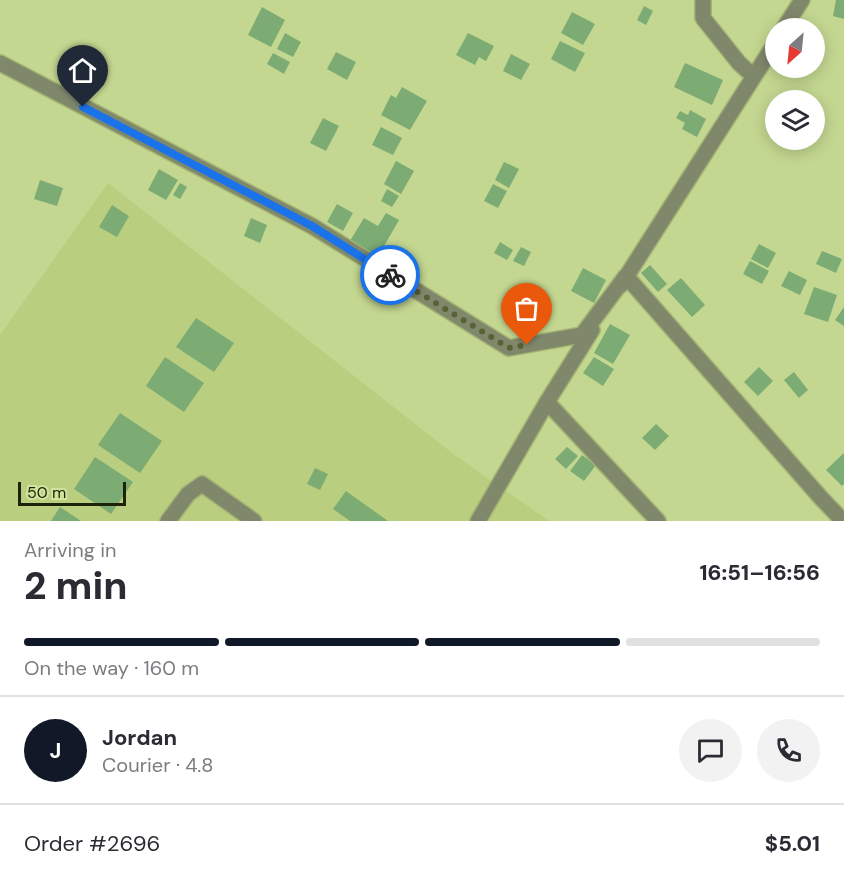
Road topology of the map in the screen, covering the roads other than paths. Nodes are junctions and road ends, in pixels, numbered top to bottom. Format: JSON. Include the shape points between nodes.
{"nodes":[{"id":1,"x":703,"y":0,"type":"edge"},
{"id":2,"x":802,"y":0,"type":"edge"},
{"id":3,"x":790,"y":18,"type":"edge"},
{"id":4,"x":765,"y":58,"type":"edge"},
{"id":5,"x":0,"y":63,"type":"edge"},
{"id":6,"x":753,"y":76,"type":"junction"},
{"id":7,"x":626,"y":276,"type":"junction"},
{"id":8,"x":547,"y":402,"type":"junction"},
{"id":9,"x":168,"y":521,"type":"edge"},
{"id":10,"x":254,"y":521,"type":"edge"},
{"id":11,"x":478,"y":521,"type":"edge"},
{"id":12,"x":658,"y":521,"type":"edge"},
{"id":13,"x":843,"y":521,"type":"edge"}],
"edges":[{"from":1,"to":6,"type":"street","via":[[703,18]]},
{"from":2,"to":3,"type":"street"},
{"from":4,"to":6,"type":"street"},
{"from":5,"to":7,"type":"street","via":[[312,226],[509,348],[582,335]]},
{"from":6,"to":7,"type":"street"},
{"from":7,"to":8,"type":"street"},
{"from":7,"to":13,"type":"street"},
{"from":8,"to":11,"type":"street"},
{"from":8,"to":12,"type":"street"},
{"from":9,"to":10,"type":"street","via":[[188,494],[202,484]]}]}
